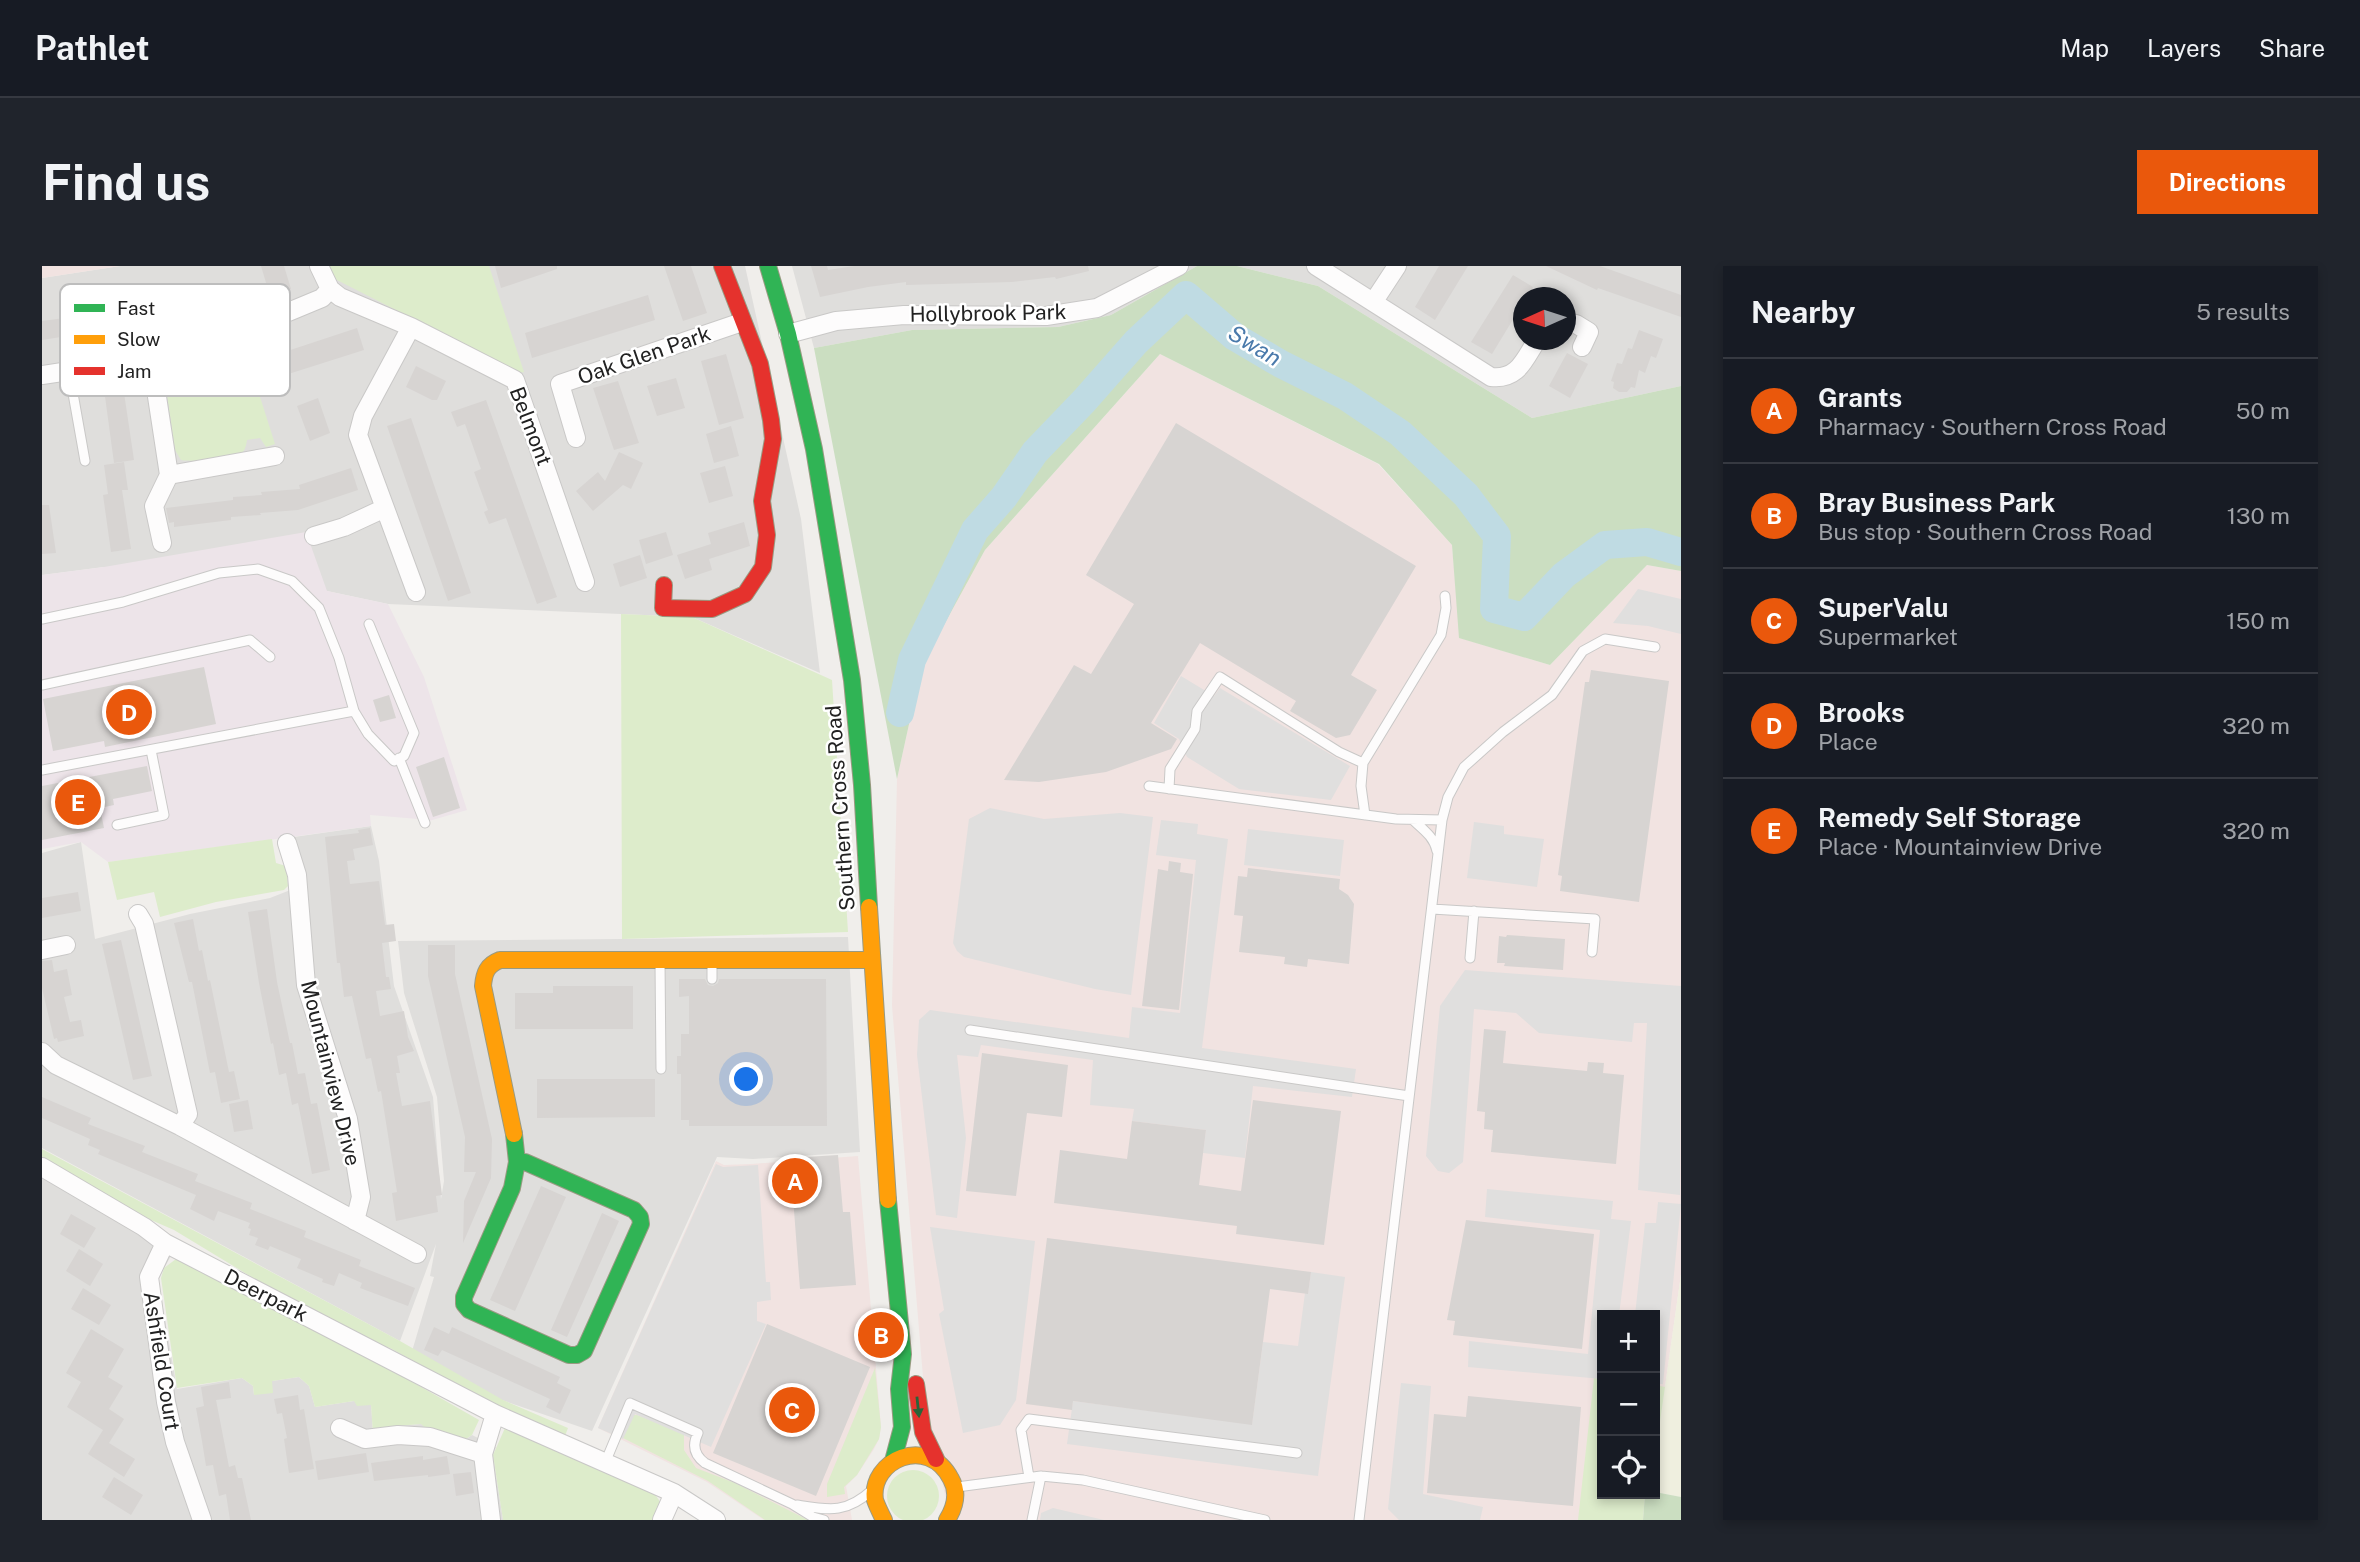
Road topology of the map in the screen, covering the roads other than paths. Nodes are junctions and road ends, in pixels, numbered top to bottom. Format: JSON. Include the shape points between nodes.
{"nodes":[{"id":1,"x":319,"y":266,"type":"edge"},
{"id":2,"x":722,"y":266,"type":"edge"},
{"id":3,"x":768,"y":266,"type":"edge"},
{"id":4,"x":1179,"y":266,"type":"edge"},
{"id":5,"x":1316,"y":266,"type":"edge"},
{"id":6,"x":1397,"y":266,"type":"edge"},
{"id":7,"x":330,"y":289,"type":"junction"},
{"id":8,"x":1374,"y":301,"type":"junction"},
{"id":9,"x":290,"y":311,"type":"edge"},
{"id":10,"x":743,"y":322,"type":"junction"},
{"id":11,"x":1576,"y":324,"type":"edge"},
{"id":12,"x":411,"y":327,"type":"junction"},
{"id":13,"x":1589,"y":332,"type":"dead end"},
{"id":14,"x":788,"y":334,"type":"junction"},
{"id":15,"x":1531,"y":350,"type":"edge"},
{"id":16,"x":60,"y":372,"type":"edge"},
{"id":17,"x":42,"y":374,"type":"edge"},
{"id":18,"x":73,"y":396,"type":"edge"},
{"id":19,"x":157,"y":396,"type":"edge"},
{"id":20,"x":576,"y":438,"type":"dead end"},
{"id":21,"x":275,"y":456,"type":"dead end"},
{"id":22,"x":85,"y":461,"type":"dead end"},
{"id":23,"x":169,"y":475,"type":"junction"},
{"id":24,"x":385,"y":508,"type":"junction"},
{"id":25,"x":314,"y":536,"type":"dead end"},
{"id":26,"x":162,"y":543,"type":"dead end"},
{"id":27,"x":584,"y":582,"type":"dead end"},
{"id":28,"x":664,"y":584,"type":"dead end"},
{"id":29,"x":416,"y":593,"type":"dead end"},
{"id":30,"x":1445,"y":596,"type":"dead end"},
{"id":31,"x":42,"y":619,"type":"edge"},
{"id":32,"x":369,"y":624,"type":"dead end"},
{"id":33,"x":1656,"y":647,"type":"dead end"},
{"id":34,"x":270,"y":657,"type":"dead end"},
{"id":35,"x":42,"y":685,"type":"edge"},
{"id":36,"x":354,"y":711,"type":"junction"},
{"id":37,"x":151,"y":750,"type":"junction"},
{"id":38,"x":399,"y":758,"type":"junction"},
{"id":39,"x":1363,"y":763,"type":"junction"},
{"id":40,"x":42,"y":770,"type":"edge"},
{"id":41,"x":1149,"y":786,"type":"dead end"},
{"id":42,"x":1169,"y":789,"type":"junction"},
{"id":43,"x":1365,"y":815,"type":"junction"},
{"id":44,"x":1413,"y":820,"type":"junction"},
{"id":45,"x":1442,"y":820,"type":"junction"},
{"id":46,"x":425,"y":822,"type":"dead end"},
{"id":47,"x":117,"y":825,"type":"dead end"},
{"id":48,"x":287,"y":843,"type":"dead end"},
{"id":49,"x":1438,"y":858,"type":"junction"},
{"id":50,"x":1432,"y":909,"type":"junction"},
{"id":51,"x":1474,"y":911,"type":"junction"},
{"id":52,"x":138,"y":914,"type":"dead end"},
{"id":53,"x":66,"y":944,"type":"dead end"},
{"id":54,"x":42,"y":950,"type":"edge"},
{"id":55,"x":1592,"y":952,"type":"dead end"},
{"id":56,"x":1470,"y":958,"type":"dead end"},
{"id":57,"x":660,"y":960,"type":"junction"},
{"id":58,"x":712,"y":960,"type":"junction"},
{"id":59,"x":872,"y":960,"type":"junction"},
{"id":60,"x":712,"y":979,"type":"dead end"},
{"id":61,"x":970,"y":1030,"type":"dead end"},
{"id":62,"x":42,"y":1052,"type":"edge"},
{"id":63,"x":661,"y":1069,"type":"dead end"},
{"id":64,"x":1409,"y":1096,"type":"junction"},
{"id":65,"x":180,"y":1126,"type":"junction"},
{"id":66,"x":517,"y":1162,"type":"junction"},
{"id":67,"x":42,"y":1167,"type":"edge"},
{"id":68,"x":355,"y":1221,"type":"junction"},
{"id":69,"x":166,"y":1243,"type":"junction"},
{"id":70,"x":417,"y":1254,"type":"dead end"},
{"id":71,"x":903,"y":1353,"type":"junction"},
{"id":72,"x":495,"y":1414,"type":"junction"},
{"id":73,"x":340,"y":1428,"type":"dead end"},
{"id":74,"x":1297,"y":1452,"type":"dead end"},
{"id":75,"x":483,"y":1454,"type":"junction"},
{"id":76,"x":936,"y":1459,"type":"junction"},
{"id":77,"x":893,"y":1461,"type":"junction"},
{"id":78,"x":605,"y":1463,"type":"junction"},
{"id":79,"x":1041,"y":1476,"type":"junction"},
{"id":80,"x":1029,"y":1477,"type":"junction"},
{"id":81,"x":876,"y":1486,"type":"junction"},
{"id":82,"x":956,"y":1488,"type":"junction"},
{"id":83,"x":674,"y":1493,"type":"junction"},
{"id":84,"x":792,"y":1504,"type":"junction"},
{"id":85,"x":202,"y":1520,"type":"edge"},
{"id":86,"x":491,"y":1520,"type":"edge"},
{"id":87,"x":662,"y":1520,"type":"edge"},
{"id":88,"x":716,"y":1520,"type":"edge"},
{"id":89,"x":824,"y":1520,"type":"edge"},
{"id":90,"x":884,"y":1520,"type":"edge"},
{"id":91,"x":947,"y":1520,"type":"edge"},
{"id":92,"x":1032,"y":1520,"type":"edge"},
{"id":93,"x":1265,"y":1520,"type":"edge"},
{"id":94,"x":1359,"y":1520,"type":"edge"}],
"edges":[{"from":1,"to":7,"type":"street"},
{"from":2,"to":10,"type":"street"},
{"from":3,"to":14,"type":"street","name":"Southern Cross Road"},
{"from":4,"to":14,"type":"street","name":"Hollybrook Park","via":[[1097,308],[1046,316],[904,314],[836,321]]},
{"from":5,"to":8,"type":"street"},
{"from":6,"to":8,"type":"street"},
{"from":7,"to":9,"type":"street","via":[[322,298]]},
{"from":7,"to":12,"type":"street","name":"Belmont"},
{"from":8,"to":15,"type":"street","via":[[1491,377],[1504,379],[1513,374]]},
{"from":10,"to":20,"type":"street","name":"Oak Glen Park","via":[[560,384]]},
{"from":10,"to":28,"type":"street","via":[[760,364],[773,439],[762,501],[767,536],[763,567],[745,594],[712,610],[663,608]]},
{"from":11,"to":13,"type":"street"},
{"from":12,"to":24,"type":"street","via":[[363,416],[358,435]]},
{"from":12,"to":27,"type":"street","name":"Belmont","via":[[515,380]]},
{"from":14,"to":59,"type":"street","name":"Southern Cross Road","via":[[814,449],[852,680]]},
{"from":16,"to":17,"type":"street"},
{"from":18,"to":22,"type":"lane"},
{"from":19,"to":23,"type":"street"},
{"from":21,"to":23,"type":"street"},
{"from":23,"to":26,"type":"street","via":[[154,506]]},
{"from":24,"to":25,"type":"street"},
{"from":24,"to":29,"type":"street"},
{"from":30,"to":39,"type":"lane","via":[[1441,635]]},
{"from":31,"to":36,"type":"lane","via":[[123,602],[219,573],[258,569],[292,581],[319,608]]},
{"from":32,"to":38,"type":"lane","via":[[414,733]]},
{"from":33,"to":45,"type":"lane","via":[[1605,639],[1583,652],[1552,695],[1464,766]]},
{"from":34,"to":35,"type":"lane","via":[[250,640]]},
{"from":36,"to":37,"type":"lane"},
{"from":36,"to":38,"type":"lane","via":[[368,734],[394,761]]},
{"from":37,"to":40,"type":"lane"},
{"from":37,"to":47,"type":"lane","via":[[164,815]]},
{"from":38,"to":46,"type":"lane"},
{"from":39,"to":42,"type":"lane","via":[[1220,677],[1197,711],[1195,729],[1170,769]]},
{"from":39,"to":43,"type":"lane"},
{"from":41,"to":42,"type":"lane"},
{"from":42,"to":43,"type":"lane"},
{"from":43,"to":44,"type":"lane"},
{"from":44,"to":45,"type":"lane"},
{"from":44,"to":49,"type":"lane","via":[[1435,842]]},
{"from":45,"to":49,"type":"lane"},
{"from":48,"to":68,"type":"street","name":"Mountainview Drive","via":[[297,875],[306,985],[350,1132],[361,1197]]},
{"from":49,"to":50,"type":"lane"},
{"from":50,"to":51,"type":"lane"},
{"from":50,"to":64,"type":"lane"},
{"from":51,"to":55,"type":"lane","via":[[1595,919]]},
{"from":51,"to":56,"type":"lane"},
{"from":52,"to":65,"type":"street","via":[[181,1077],[188,1114]]},
{"from":53,"to":54,"type":"street"},
{"from":57,"to":58,"type":"street"},
{"from":57,"to":63,"type":"lane"},
{"from":57,"to":66,"type":"street","via":[[500,960],[489,964],[483,986],[513,1122]]},
{"from":58,"to":59,"type":"street"},
{"from":58,"to":60,"type":"lane"},
{"from":59,"to":71,"type":"street","name":"Southern Cross Road","via":[[885,1172]]},
{"from":61,"to":64,"type":"lane"},
{"from":62,"to":65,"type":"street","via":[[56,1065]]},
{"from":64,"to":94,"type":"lane"},
{"from":65,"to":68,"type":"street"},
{"from":66,"to":66,"type":"street","via":[[512,1188],[464,1304],[506,1327],[577,1355],[584,1351],[640,1217],[634,1210]]},
{"from":67,"to":69,"type":"street","name":"Deerpark"},
{"from":68,"to":70,"type":"street"},
{"from":69,"to":72,"type":"street","name":"Deerpark"},
{"from":69,"to":85,"type":"street","name":"Ashfield Court","via":[[149,1277],[166,1402]]},
{"from":71,"to":76,"type":"street","name":"Southern Cross Road","one_way":true,"via":[[916,1385],[923,1432]]},
{"from":71,"to":77,"type":"street","name":"Southern Cross Road","via":[[899,1389],[902,1427]]},
{"from":72,"to":75,"type":"street"},
{"from":72,"to":78,"type":"street","name":"Deerpark"},
{"from":73,"to":75,"type":"street","via":[[365,1439],[430,1437]]},
{"from":74,"to":80,"type":"lane","via":[[1030,1419],[1021,1430]]},
{"from":75,"to":86,"type":"street"},
{"from":76,"to":77,"type":"street","via":[[912,1454]]},
{"from":76,"to":82,"type":"street","name":"Southern Cross Road","via":[[950,1472]]},
{"from":77,"to":81,"type":"street","name":"Southern Cross Road","via":[[881,1472]]},
{"from":78,"to":83,"type":"street","name":"Deerpark"},
{"from":78,"to":84,"type":"lane","via":[[630,1403],[698,1433],[694,1447],[705,1462]]},
{"from":79,"to":80,"type":"lane"},
{"from":79,"to":92,"type":"lane"},
{"from":79,"to":93,"type":"lane","via":[[1083,1480]]},
{"from":80,"to":82,"type":"lane"},
{"from":81,"to":84,"type":"lane","via":[[846,1507],[826,1510]]},
{"from":81,"to":90,"type":"street","via":[[877,1507]]},
{"from":82,"to":91,"type":"street","via":[[954,1509]]},
{"from":83,"to":87,"type":"street"},
{"from":83,"to":88,"type":"street","name":"Deerpark"},
{"from":84,"to":89,"type":"lane"}]}
